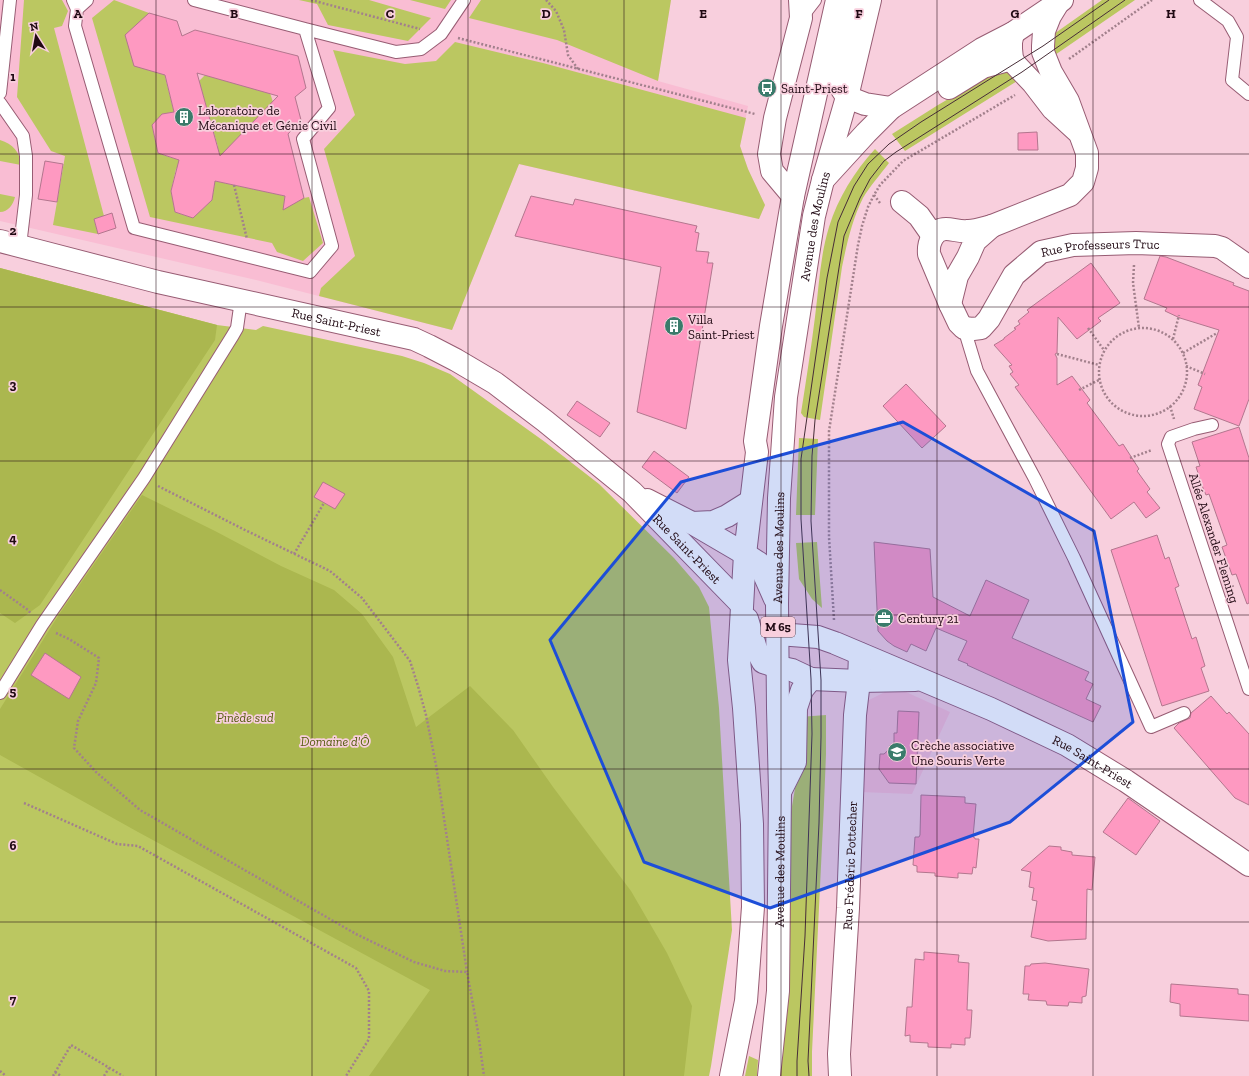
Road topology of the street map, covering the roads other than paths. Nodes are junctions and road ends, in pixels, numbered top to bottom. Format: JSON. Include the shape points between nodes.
{"nodes":[{"id":1,"x":10,"y":0,"type":"edge"},
{"id":2,"x":86,"y":0,"type":"edge"},
{"id":3,"x":194,"y":0,"type":"edge"},
{"id":4,"x":464,"y":0,"type":"edge"},
{"id":5,"x":815,"y":0,"type":"edge"},
{"id":6,"x":837,"y":0,"type":"edge"},
{"id":7,"x":850,"y":0,"type":"edge"},
{"id":8,"x":870,"y":0,"type":"edge"},
{"id":9,"x":1200,"y":0,"type":"edge"},
{"id":10,"x":1060,"y":1,"type":"edge"},
{"id":11,"x":75,"y":5,"type":"edge"},
{"id":12,"x":801,"y":9,"type":"edge"},
{"id":13,"x":305,"y":29,"type":"junction"},
{"id":14,"x":1013,"y":33,"type":"junction"},
{"id":15,"x":1012,"y":59,"type":"junction"},
{"id":16,"x":924,"y":87,"type":"junction"},
{"id":17,"x":0,"y":93,"type":"edge"},
{"id":18,"x":1249,"y":94,"type":"edge"},
{"id":19,"x":847,"y":97,"type":"junction"},
{"id":20,"x":0,"y":103,"type":"edge"},
{"id":21,"x":891,"y":108,"type":"junction"},
{"id":22,"x":1080,"y":134,"type":"junction"},
{"id":23,"x":823,"y":180,"type":"junction"},
{"id":24,"x":793,"y":196,"type":"junction"},
{"id":25,"x":902,"y":202,"type":"dead end"},
{"id":26,"x":992,"y":226,"type":"junction"},
{"id":27,"x":933,"y":236,"type":"junction"},
{"id":28,"x":10,"y":244,"type":"edge"},
{"id":29,"x":1249,"y":267,"type":"edge"},
{"id":30,"x":241,"y":300,"type":"junction"},
{"id":31,"x":950,"y":304,"type":"junction"},
{"id":32,"x":964,"y":328,"type":"junction"},
{"id":33,"x":1212,"y":425,"type":"dead end"},
{"id":34,"x":632,"y":492,"type":"junction"},
{"id":35,"x":751,"y":501,"type":"junction"},
{"id":36,"x":692,"y":522,"type":"junction"},
{"id":37,"x":745,"y":554,"type":"junction"},
{"id":38,"x":778,"y":604,"type":"junction"},
{"id":39,"x":742,"y":605,"type":"junction"},
{"id":40,"x":778,"y":634,"type":"junction"},
{"id":41,"x":860,"y":654,"type":"junction"},
{"id":42,"x":778,"y":667,"type":"junction"},
{"id":43,"x":811,"y":679,"type":"junction"},
{"id":44,"x":924,"y":680,"type":"junction"},
{"id":45,"x":859,"y":681,"type":"junction"},
{"id":46,"x":1249,"y":689,"type":"edge"},
{"id":47,"x":0,"y":693,"type":"edge"},
{"id":48,"x":1184,"y":712,"type":"dead end"},
{"id":49,"x":780,"y":792,"type":"junction"},
{"id":50,"x":1249,"y":865,"type":"edge"},
{"id":51,"x":731,"y":1076,"type":"edge"},
{"id":52,"x":769,"y":1076,"type":"edge"},
{"id":53,"x":840,"y":1076,"type":"edge"}],
"edges":[{"from":1,"to":17,"type":"lane"},
{"from":2,"to":11,"type":"lane"},
{"from":3,"to":13,"type":"lane"},
{"from":4,"to":13,"type":"lane","via":[[442,34],[421,49],[396,52]]},
{"from":5,"to":12,"type":"lane","name":"Avenue des Moulins"},
{"from":6,"to":24,"type":"street","name":"Avenue des Moulins","number":"M 65"},
{"from":7,"to":19,"type":"street","via":[[834,70],[838,83]]},
{"from":8,"to":19,"type":"street","name":"Avenue des Moulins","number":"M 65"},
{"from":9,"to":18,"type":"lane","via":[[1228,21],[1238,37],[1232,80]]},
{"from":10,"to":14,"type":"street"},
{"from":10,"to":22,"type":"street","via":[[1044,31],[1043,46],[1051,72],[1068,101]]},
{"from":11,"to":13,"type":"lane","via":[[75,26],[134,228],[310,272],[332,246],[303,139],[329,108]]},
{"from":12,"to":24,"type":"street","name":"Avenue des Moulins","via":[[769,154],[772,170]]},
{"from":14,"to":15,"type":"street"},
{"from":14,"to":16,"type":"street","via":[[982,49]]},
{"from":15,"to":16,"type":"street","via":[[983,67],[949,88]]},
{"from":15,"to":22,"type":"street","via":[[1054,109]]},
{"from":16,"to":21,"type":"street"},
{"from":19,"to":21,"type":"street","via":[[865,104]]},
{"from":19,"to":23,"type":"street","name":"Avenue des Moulins","number":"M 65"},
{"from":20,"to":28,"type":"lane","via":[[23,136],[26,156],[26,195]]},
{"from":21,"to":23,"type":"street"},
{"from":22,"to":26,"type":"street","via":[[1086,153],[1087,168],[1083,182],[1070,194]]},
{"from":23,"to":38,"type":"street","name":"Avenue des Moulins","number":"M 65","via":[[814,216],[786,397],[779,498]]},
{"from":24,"to":35,"type":"street","name":"Avenue des Moulins","number":"M 65","via":[[755,441],[757,452]]},
{"from":25,"to":27,"type":"street","via":[[919,216]]},
{"from":26,"to":27,"type":"street","via":[[968,231],[944,229]]},
{"from":26,"to":31,"type":"street","via":[[974,241],[957,276]]},
{"from":27,"to":31,"type":"street","via":[[928,247],[929,254]]},
{"from":28,"to":30,"type":"street","name":"Rue Saint-Priest","via":[[158,282]]},
{"from":29,"to":32,"type":"street","name":"Rue Professeurs Truc","via":[[1215,246],[1136,243],[1073,245],[1041,252],[1014,275],[989,319],[981,328]]},
{"from":30,"to":34,"type":"street","name":"Rue Saint-Priest","via":[[414,339],[429,346],[495,383]]},
{"from":30,"to":47,"type":"lane","via":[[237,328],[144,478],[42,625]]},
{"from":31,"to":32,"type":"street"},
{"from":32,"to":48,"type":"lane","via":[[977,371],[1074,558],[1151,727]]},
{"from":33,"to":46,"type":"lane","name":"Allée Alexander Fleming","via":[[1171,437],[1168,444]]},
{"from":34,"to":36,"type":"street","name":"Rue Saint-Priest"},
{"from":34,"to":39,"type":"street","name":"Rue Saint-Priest"},
{"from":35,"to":36,"type":"street","name":"Rue Saint-Priest","via":[[713,522]]},
{"from":35,"to":37,"type":"street","name":"Avenue des Moulins","number":"M 65"},
{"from":36,"to":37,"type":"street","name":"Rue Saint-Priest"},
{"from":37,"to":38,"type":"street","name":"Rue Saint-Priest","via":[[759,563]]},
{"from":37,"to":39,"type":"street","name":"Avenue des Moulins","number":"M 65"},
{"from":38,"to":40,"type":"street","name":"Avenue des Moulins","number":"M 65"},
{"from":39,"to":42,"type":"street","name":"Rue Saint-Priest","via":[[756,649],[763,662]]},
{"from":39,"to":51,"type":"street","name":"Avenue des Moulins","number":"M 65","via":[[739,660],[752,824],[753,907],[746,1001]]},
{"from":40,"to":41,"type":"street","name":"Rue Saint-Priest","via":[[812,637],[835,643]]},
{"from":40,"to":42,"type":"street","name":"Avenue des Moulins","number":"M 65"},
{"from":41,"to":44,"type":"street","name":"Rue Saint-Priest"},
{"from":41,"to":45,"type":"street","name":"Rue Frédéric Pottecher"},
{"from":42,"to":43,"type":"street","name":"Rue Saint-Priest"},
{"from":42,"to":49,"type":"street","name":"Avenue des Moulins","number":"M 65"},
{"from":43,"to":45,"type":"street","name":"Rue Saint-Priest"},
{"from":43,"to":49,"type":"street","via":[[802,690],[796,708],[795,762]]},
{"from":44,"to":45,"type":"street","name":"Rue Saint-Priest"},
{"from":44,"to":50,"type":"street","name":"Rue Saint-Priest","via":[[1067,745],[1126,781]]},
{"from":45,"to":53,"type":"street","name":"Rue Frédéric Pottecher","via":[[855,716]]},
{"from":49,"to":52,"type":"street","name":"Avenue des Moulins","number":"M 65","via":[[778,991]]}]}
